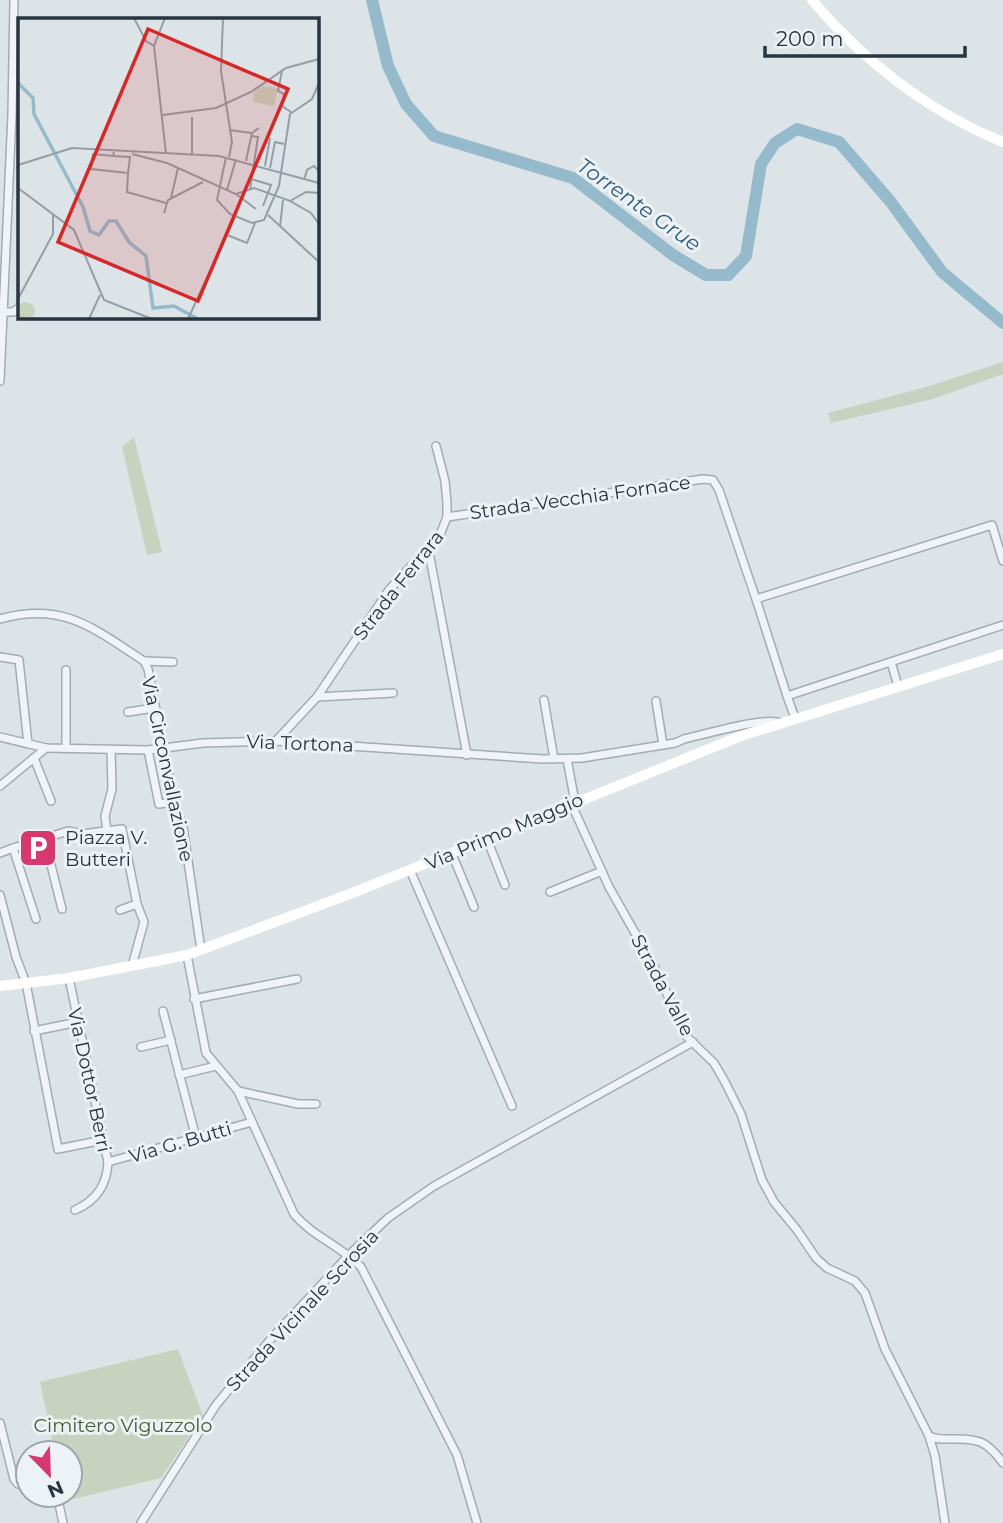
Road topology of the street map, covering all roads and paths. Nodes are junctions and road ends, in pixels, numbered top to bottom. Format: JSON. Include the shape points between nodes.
{"nodes":[{"id":1,"x":13,"y":0,"type":"edge"},
{"id":2,"x":812,"y":0,"type":"edge"},
{"id":3,"x":1003,"y":142,"type":"edge"},
{"id":4,"x":18,"y":308,"type":"edge"},
{"id":5,"x":3,"y":312,"type":"junction"},
{"id":6,"x":0,"y":381,"type":"edge"},
{"id":7,"x":436,"y":446,"type":"dead end"},
{"id":8,"x":447,"y":516,"type":"junction"},
{"id":9,"x":428,"y":547,"type":"junction"},
{"id":10,"x":1003,"y":561,"type":"edge"},
{"id":11,"x":756,"y":599,"type":"junction"},
{"id":12,"x":0,"y":619,"type":"edge"},
{"id":13,"x":1003,"y":625,"type":"edge"},
{"id":14,"x":1003,"y":654,"type":"edge"},
{"id":15,"x":0,"y":657,"type":"edge"},
{"id":16,"x":144,"y":662,"type":"junction"},
{"id":17,"x":173,"y":662,"type":"dead end"},
{"id":18,"x":891,"y":662,"type":"junction"},
{"id":19,"x":66,"y":670,"type":"dead end"},
{"id":20,"x":898,"y":686,"type":"junction"},
{"id":21,"x":393,"y":693,"type":"dead end"},
{"id":22,"x":787,"y":696,"type":"junction"},
{"id":23,"x":317,"y":697,"type":"junction"},
{"id":24,"x":544,"y":700,"type":"dead end"},
{"id":25,"x":656,"y":701,"type":"dead end"},
{"id":26,"x":154,"y":708,"type":"junction"},
{"id":27,"x":128,"y":712,"type":"dead end"},
{"id":28,"x":795,"y":718,"type":"junction"},
{"id":29,"x":780,"y":723,"type":"junction"},
{"id":30,"x":0,"y":737,"type":"edge"},
{"id":31,"x":276,"y":741,"type":"junction"},
{"id":32,"x":675,"y":743,"type":"junction"},
{"id":33,"x":28,"y":744,"type":"junction"},
{"id":34,"x":663,"y":745,"type":"junction"},
{"id":35,"x":66,"y":747,"type":"junction"},
{"id":36,"x":46,"y":748,"type":"junction"},
{"id":37,"x":163,"y":748,"type":"junction"},
{"id":38,"x":111,"y":750,"type":"junction"},
{"id":39,"x":148,"y":750,"type":"junction"},
{"id":40,"x":691,"y":754,"type":"junction"},
{"id":41,"x":467,"y":755,"type":"junction"},
{"id":42,"x":34,"y":758,"type":"junction"},
{"id":43,"x":554,"y":759,"type":"junction"},
{"id":44,"x":566,"y":759,"type":"junction"},
{"id":45,"x":0,"y":786,"type":"edge"},
{"id":46,"x":51,"y":801,"type":"dead end"},
{"id":47,"x":174,"y":802,"type":"junction"},
{"id":48,"x":573,"y":803,"type":"junction"},
{"id":49,"x":107,"y":831,"type":"junction"},
{"id":50,"x":44,"y":837,"type":"junction"},
{"id":51,"x":487,"y":839,"type":"junction"},
{"id":52,"x":14,"y":851,"type":"junction"},
{"id":53,"x":0,"y":853,"type":"edge"},
{"id":54,"x":453,"y":853,"type":"junction"},
{"id":55,"x":410,"y":870,"type":"junction"},
{"id":56,"x":601,"y":871,"type":"junction"},
{"id":57,"x":505,"y":885,"type":"dead end"},
{"id":58,"x":550,"y":892,"type":"dead end"},
{"id":59,"x":0,"y":895,"type":"edge"},
{"id":60,"x":137,"y":904,"type":"junction"},
{"id":61,"x":474,"y":907,"type":"dead end"},
{"id":62,"x":62,"y":909,"type":"dead end"},
{"id":63,"x":120,"y":910,"type":"dead end"},
{"id":64,"x":36,"y":919,"type":"dead end"},
{"id":65,"x":201,"y":950,"type":"junction"},
{"id":66,"x":187,"y":955,"type":"junction"},
{"id":67,"x":132,"y":966,"type":"junction"},
{"id":68,"x":69,"y":978,"type":"junction"},
{"id":69,"x":297,"y":979,"type":"dead end"},
{"id":70,"x":26,"y":983,"type":"junction"},
{"id":71,"x":0,"y":986,"type":"edge"},
{"id":72,"x":194,"y":999,"type":"junction"},
{"id":73,"x":163,"y":1010,"type":"dead end"},
{"id":74,"x":78,"y":1022,"type":"junction"},
{"id":75,"x":34,"y":1031,"type":"junction"},
{"id":76,"x":170,"y":1040,"type":"junction"},
{"id":77,"x":693,"y":1042,"type":"junction"},
{"id":78,"x":141,"y":1047,"type":"dead end"},
{"id":79,"x":216,"y":1066,"type":"junction"},
{"id":80,"x":179,"y":1075,"type":"junction"},
{"id":81,"x":238,"y":1091,"type":"junction"},
{"id":82,"x":316,"y":1104,"type":"dead end"},
{"id":83,"x":512,"y":1106,"type":"dead end"},
{"id":84,"x":252,"y":1122,"type":"junction"},
{"id":85,"x":196,"y":1138,"type":"junction"},
{"id":86,"x":103,"y":1140,"type":"junction"},
{"id":87,"x":108,"y":1162,"type":"junction"},
{"id":88,"x":75,"y":1210,"type":"dead end"},
{"id":89,"x":349,"y":1255,"type":"junction"},
{"id":90,"x":0,"y":1423,"type":"edge"},
{"id":91,"x":929,"y":1436,"type":"junction"},
{"id":92,"x":1003,"y":1463,"type":"edge"},
{"id":93,"x":14,"y":1479,"type":"edge"},
{"id":94,"x":141,"y":1523,"type":"edge"},
{"id":95,"x":477,"y":1523,"type":"edge"},
{"id":96,"x":945,"y":1523,"type":"edge"}],
"edges":[{"from":1,"to":5,"type":"street"},
{"from":2,"to":3,"type":"main road","via":[[875,64],[937,109]]},
{"from":4,"to":5,"type":"street"},
{"from":5,"to":6,"type":"street"},
{"from":7,"to":8,"type":"street","name":"Strada Ferrara"},
{"from":8,"to":9,"type":"street","name":"Strada Ferrara","via":[[440,535]]},
{"from":8,"to":11,"type":"street","name":"Strada Vecchia Fornace","via":[[713,480]]},
{"from":9,"to":23,"type":"street","name":"Strada Ferrara","via":[[389,590]]},
{"from":9,"to":41,"type":"street"},
{"from":10,"to":11,"type":"street","via":[[992,525]]},
{"from":11,"to":22,"type":"street","name":"Strada Vecchia Fornace"},
{"from":12,"to":16,"type":"street","name":"Via Circonvallazione","via":[[31,614],[81,621]]},
{"from":13,"to":18,"type":"street"},
{"from":14,"to":20,"type":"main road","name":"Via Primo Maggio"},
{"from":15,"to":33,"type":"street","via":[[19,660]]},
{"from":16,"to":17,"type":"street"},
{"from":16,"to":26,"type":"street","name":"Via Circonvallazione"},
{"from":18,"to":20,"type":"street"},
{"from":18,"to":22,"type":"street"},
{"from":19,"to":35,"type":"street"},
{"from":20,"to":28,"type":"main road","name":"Via Primo Maggio"},
{"from":21,"to":23,"type":"street"},
{"from":22,"to":28,"type":"street","name":"Strada Vecchia Fornace"},
{"from":23,"to":31,"type":"street","name":"Strada Ferrara"},
{"from":24,"to":43,"type":"street"},
{"from":25,"to":34,"type":"street"},
{"from":26,"to":27,"type":"street"},
{"from":26,"to":37,"type":"street","name":"Via Circonvallazione"},
{"from":28,"to":29,"type":"main road","name":"Via Primo Maggio"},
{"from":29,"to":32,"type":"street","name":"Via Tortona","via":[[755,723]]},
{"from":29,"to":40,"type":"main road","name":"Via Primo Maggio"},
{"from":30,"to":33,"type":"street","name":"Via Tortona"},
{"from":31,"to":37,"type":"street","name":"Via Tortona"},
{"from":31,"to":41,"type":"street","name":"Via Tortona"},
{"from":32,"to":34,"type":"street","name":"Via Tortona"},
{"from":32,"to":40,"type":"street"},
{"from":33,"to":36,"type":"street","name":"Via Tortona"},
{"from":34,"to":44,"type":"street","name":"Via Tortona"},
{"from":35,"to":36,"type":"street","name":"Via Tortona"},
{"from":35,"to":38,"type":"street","name":"Via Tortona"},
{"from":36,"to":42,"type":"street"},
{"from":37,"to":39,"type":"street","name":"Via Tortona"},
{"from":37,"to":47,"type":"street","name":"Via Circonvallazione"},
{"from":38,"to":39,"type":"street","name":"Via Tortona"},
{"from":38,"to":49,"type":"street"},
{"from":39,"to":47,"type":"street","via":[[159,804]]},
{"from":40,"to":48,"type":"main road","name":"Via Primo Maggio"},
{"from":41,"to":43,"type":"street","name":"Via Tortona"},
{"from":42,"to":45,"type":"street"},
{"from":42,"to":46,"type":"street"},
{"from":43,"to":44,"type":"street","name":"Via Tortona"},
{"from":44,"to":48,"type":"street","name":"Strada Valle"},
{"from":47,"to":65,"type":"street","name":"Via Circonvallazione","via":[[183,827]]},
{"from":48,"to":51,"type":"main road","name":"Via Primo Maggio"},
{"from":48,"to":56,"type":"street","name":"Strada Valle"},
{"from":49,"to":50,"type":"street","via":[[68,831]]},
{"from":49,"to":60,"type":"street","via":[[122,829]]},
{"from":50,"to":52,"type":"street"},
{"from":50,"to":62,"type":"street"},
{"from":51,"to":54,"type":"main road","name":"Via Primo Maggio"},
{"from":51,"to":57,"type":"street"},
{"from":52,"to":53,"type":"street"},
{"from":52,"to":64,"type":"street"},
{"from":54,"to":55,"type":"main road","name":"Via Primo Maggio"},
{"from":54,"to":61,"type":"street"},
{"from":55,"to":65,"type":"main road","name":"Via Primo Maggio"},
{"from":55,"to":83,"type":"street"},
{"from":56,"to":58,"type":"street"},
{"from":56,"to":77,"type":"street","name":"Strada Valle"},
{"from":59,"to":70,"type":"street"},
{"from":60,"to":63,"type":"street"},
{"from":60,"to":67,"type":"street","via":[[144,922]]},
{"from":65,"to":66,"type":"main road","name":"Via Primo Maggio"},
{"from":66,"to":67,"type":"main road","name":"Via Primo Maggio"},
{"from":66,"to":72,"type":"street"},
{"from":67,"to":68,"type":"main road","name":"Via Primo Maggio"},
{"from":68,"to":70,"type":"main road","name":"Via Primo Maggio"},
{"from":68,"to":74,"type":"street","name":"Via Dottor Berri"},
{"from":69,"to":72,"type":"street"},
{"from":70,"to":71,"type":"main road","name":"Via Primo Maggio"},
{"from":70,"to":75,"type":"street"},
{"from":72,"to":79,"type":"street","via":[[206,1052]]},
{"from":73,"to":76,"type":"street"},
{"from":74,"to":75,"type":"street"},
{"from":74,"to":86,"type":"street","name":"Via Dottor Berri"},
{"from":75,"to":86,"type":"street","via":[[58,1149]]},
{"from":76,"to":78,"type":"street"},
{"from":76,"to":80,"type":"street"},
{"from":77,"to":89,"type":"street","name":"Strada Vicinale Scrosia","via":[[433,1186],[388,1218]]},
{"from":77,"to":91,"type":"street","name":"Strada Valle","via":[[714,1063],[731,1092],[774,1202],[827,1269],[855,1281],[865,1293],[885,1349]]},
{"from":79,"to":80,"type":"street"},
{"from":79,"to":81,"type":"street"},
{"from":80,"to":85,"type":"street"},
{"from":81,"to":82,"type":"street"},
{"from":81,"to":84,"type":"street"},
{"from":84,"to":85,"type":"street","name":"Via G. Butti"},
{"from":84,"to":89,"type":"street","via":[[294,1214]]},
{"from":85,"to":87,"type":"street","name":"Via G. Butti"},
{"from":86,"to":87,"type":"street","name":"Via Dottor Berri"},
{"from":87,"to":88,"type":"street","name":"Via Dottor Berri","via":[[97,1195]]},
{"from":89,"to":94,"type":"street","name":"Strada Vicinale Scrosia","via":[[216,1405]]},
{"from":89,"to":95,"type":"street","via":[[379,1300],[457,1455]]},
{"from":90,"to":93,"type":"street"},
{"from":91,"to":92,"type":"street","via":[[980,1441]]},
{"from":91,"to":96,"type":"street","name":"Strada Valle"}]}
